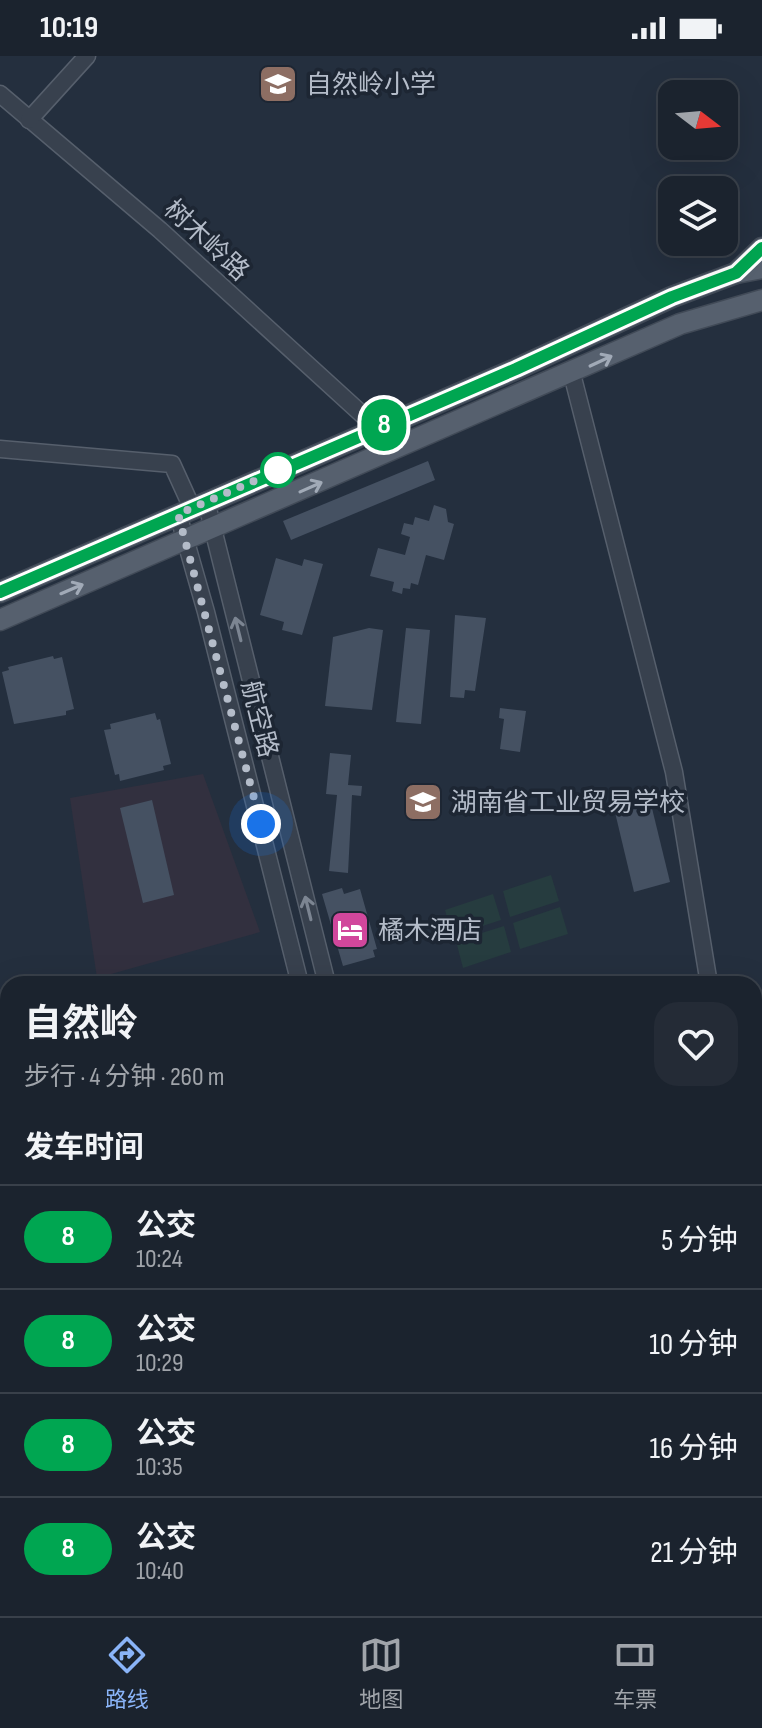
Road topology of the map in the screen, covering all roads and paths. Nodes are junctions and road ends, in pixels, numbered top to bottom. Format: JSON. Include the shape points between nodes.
{"nodes":[{"id":1,"x":87,"y":56,"type":"edge"},
{"id":2,"x":0,"y":94,"type":"edge"},
{"id":3,"x":29,"y":120,"type":"junction"},
{"id":4,"x":762,"y":248,"type":"edge"},
{"id":5,"x":762,"y":268,"type":"edge"},
{"id":6,"x":736,"y":273,"type":"junction"},
{"id":7,"x":762,"y":300,"type":"edge"},
{"id":8,"x":731,"y":309,"type":"junction"},
{"id":9,"x":762,"y":314,"type":"edge"},
{"id":10,"x":572,"y":374,"type":"junction"},
{"id":11,"x":377,"y":428,"type":"junction"},
{"id":12,"x":0,"y":449,"type":"edge"},
{"id":13,"x":192,"y":508,"type":"junction"},
{"id":14,"x":213,"y":530,"type":"junction"},
{"id":15,"x":185,"y":542,"type":"junction"},
{"id":16,"x":0,"y":592,"type":"edge"},
{"id":17,"x":0,"y":620,"type":"edge"},
{"id":18,"x":298,"y":976,"type":"edge"},
{"id":19,"x":325,"y":976,"type":"edge"},
{"id":20,"x":708,"y":976,"type":"edge"}],
"edges":[{"from":1,"to":3,"type":"street"},
{"from":2,"to":3,"type":"street","name":"树木岭路"},
{"from":3,"to":11,"type":"street","name":"树木岭路","via":[[160,230]]},
{"from":4,"to":6,"type":"main road"},
{"from":5,"to":6,"type":"main road"},
{"from":6,"to":11,"type":"main road"},
{"from":7,"to":8,"type":"main road"},
{"from":8,"to":9,"type":"main road"},
{"from":10,"to":8,"type":"main road","one_way":true,"via":[[680,324]]},
{"from":14,"to":10,"type":"main road","one_way":true},
{"from":10,"to":20,"type":"street","via":[[674,772]]},
{"from":11,"to":13,"type":"main road"},
{"from":12,"to":13,"type":"street","via":[[172,464]]},
{"from":13,"to":14,"type":"street","name":"航空路"},
{"from":13,"to":15,"type":"street","name":"航空路"},
{"from":13,"to":16,"type":"main road"},
{"from":14,"to":15,"type":"main road"},
{"from":19,"to":14,"type":"street","name":"航空路","one_way":true},
{"from":17,"to":15,"type":"main road","one_way":true},
{"from":15,"to":18,"type":"street","name":"航空路"}]}
